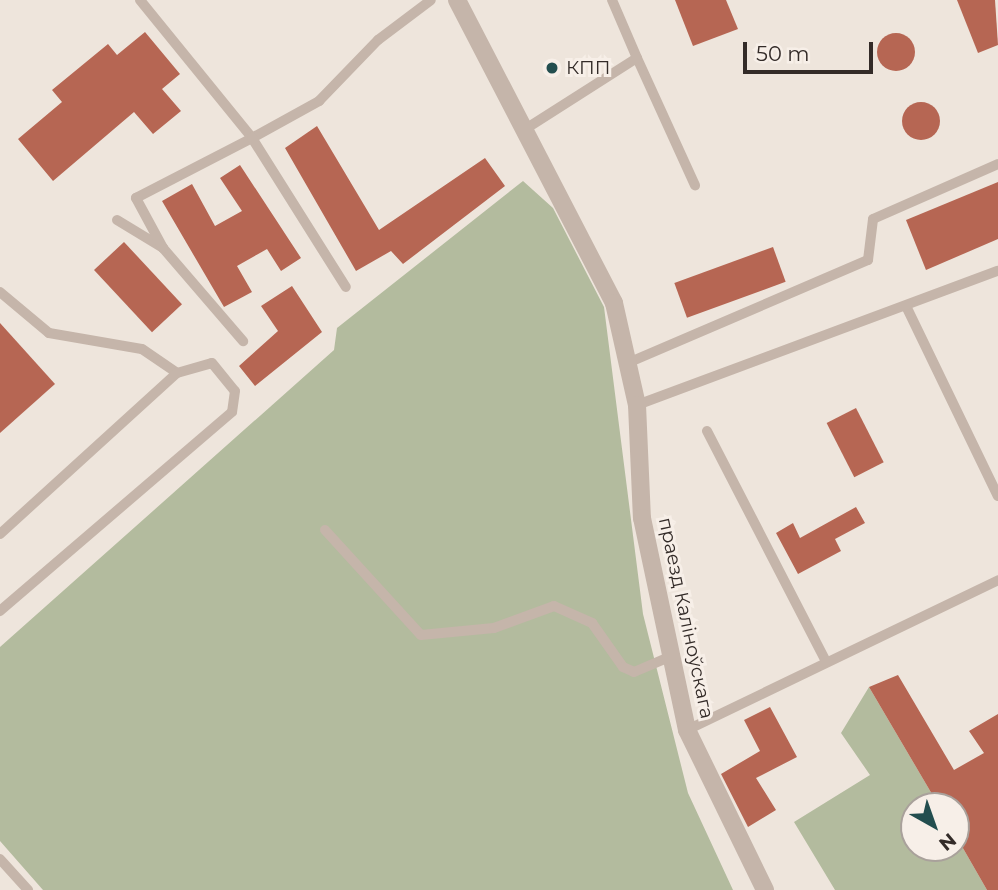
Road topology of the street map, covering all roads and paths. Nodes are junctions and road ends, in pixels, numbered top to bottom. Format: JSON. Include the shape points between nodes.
{"nodes":[{"id":1,"x":140,"y":0,"type":"edge"},
{"id":2,"x":431,"y":0,"type":"edge"},
{"id":3,"x":457,"y":0,"type":"edge"},
{"id":4,"x":612,"y":0,"type":"edge"},
{"id":5,"x":637,"y":58,"type":"junction"},
{"id":6,"x":527,"y":128,"type":"junction"},
{"id":7,"x":252,"y":138,"type":"junction"},
{"id":8,"x":998,"y":164,"type":"edge"},
{"id":9,"x":695,"y":185,"type":"dead end"},
{"id":10,"x":117,"y":220,"type":"dead end"},
{"id":11,"x":163,"y":248,"type":"junction"},
{"id":12,"x":998,"y":271,"type":"edge"},
{"id":13,"x":346,"y":287,"type":"dead end"},
{"id":14,"x":0,"y":292,"type":"edge"},
{"id":15,"x":906,"y":306,"type":"junction"},
{"id":16,"x":243,"y":341,"type":"dead end"},
{"id":17,"x":630,"y":362,"type":"junction"},
{"id":18,"x":177,"y":373,"type":"junction"},
{"id":19,"x":637,"y":405,"type":"junction"},
{"id":20,"x":707,"y":430,"type":"dead end"},
{"id":21,"x":998,"y":496,"type":"edge"},
{"id":22,"x":325,"y":530,"type":"dead end"},
{"id":23,"x":0,"y":534,"type":"edge"},
{"id":24,"x":998,"y":580,"type":"edge"},
{"id":25,"x":0,"y":611,"type":"edge"},
{"id":26,"x":669,"y":657,"type":"junction"},
{"id":27,"x":826,"y":662,"type":"junction"},
{"id":28,"x":687,"y":730,"type":"junction"},
{"id":29,"x":0,"y":859,"type":"edge"},
{"id":30,"x":28,"y":890,"type":"edge"},
{"id":31,"x":765,"y":890,"type":"edge"}],
"edges":[{"from":1,"to":7,"type":"lane"},
{"from":2,"to":7,"type":"lane","via":[[377,40],[319,101]]},
{"from":3,"to":6,"type":"street","name":"праезд Каліноўскага"},
{"from":4,"to":5,"type":"lane"},
{"from":5,"to":6,"type":"lane"},
{"from":5,"to":9,"type":"lane"},
{"from":6,"to":17,"type":"street","name":"праезд Каліноўскага","via":[[614,303]]},
{"from":7,"to":11,"type":"lane","via":[[136,198]]},
{"from":7,"to":13,"type":"lane"},
{"from":8,"to":17,"type":"lane","via":[[873,219],[868,260]]},
{"from":10,"to":11,"type":"lane"},
{"from":11,"to":16,"type":"lane"},
{"from":12,"to":15,"type":"lane"},
{"from":14,"to":18,"type":"lane","via":[[49,334],[142,349]]},
{"from":15,"to":19,"type":"lane"},
{"from":15,"to":21,"type":"lane"},
{"from":17,"to":19,"type":"street","name":"праезд Каліноўскага"},
{"from":18,"to":23,"type":"lane"},
{"from":18,"to":25,"type":"lane","via":[[212,363],[235,391],[232,412]]},
{"from":19,"to":26,"type":"street","name":"праезд Каліноўскага","via":[[642,518]]},
{"from":20,"to":27,"type":"lane"},
{"from":22,"to":26,"type":"lane","via":[[421,635],[494,628],[554,606],[592,623],[623,667],[634,672]]},
{"from":24,"to":27,"type":"lane"},
{"from":26,"to":28,"type":"street","name":"праезд Каліноўскага"},
{"from":27,"to":28,"type":"lane"},
{"from":28,"to":31,"type":"street","name":"праезд Каліноўскага"},
{"from":29,"to":30,"type":"lane"}]}
